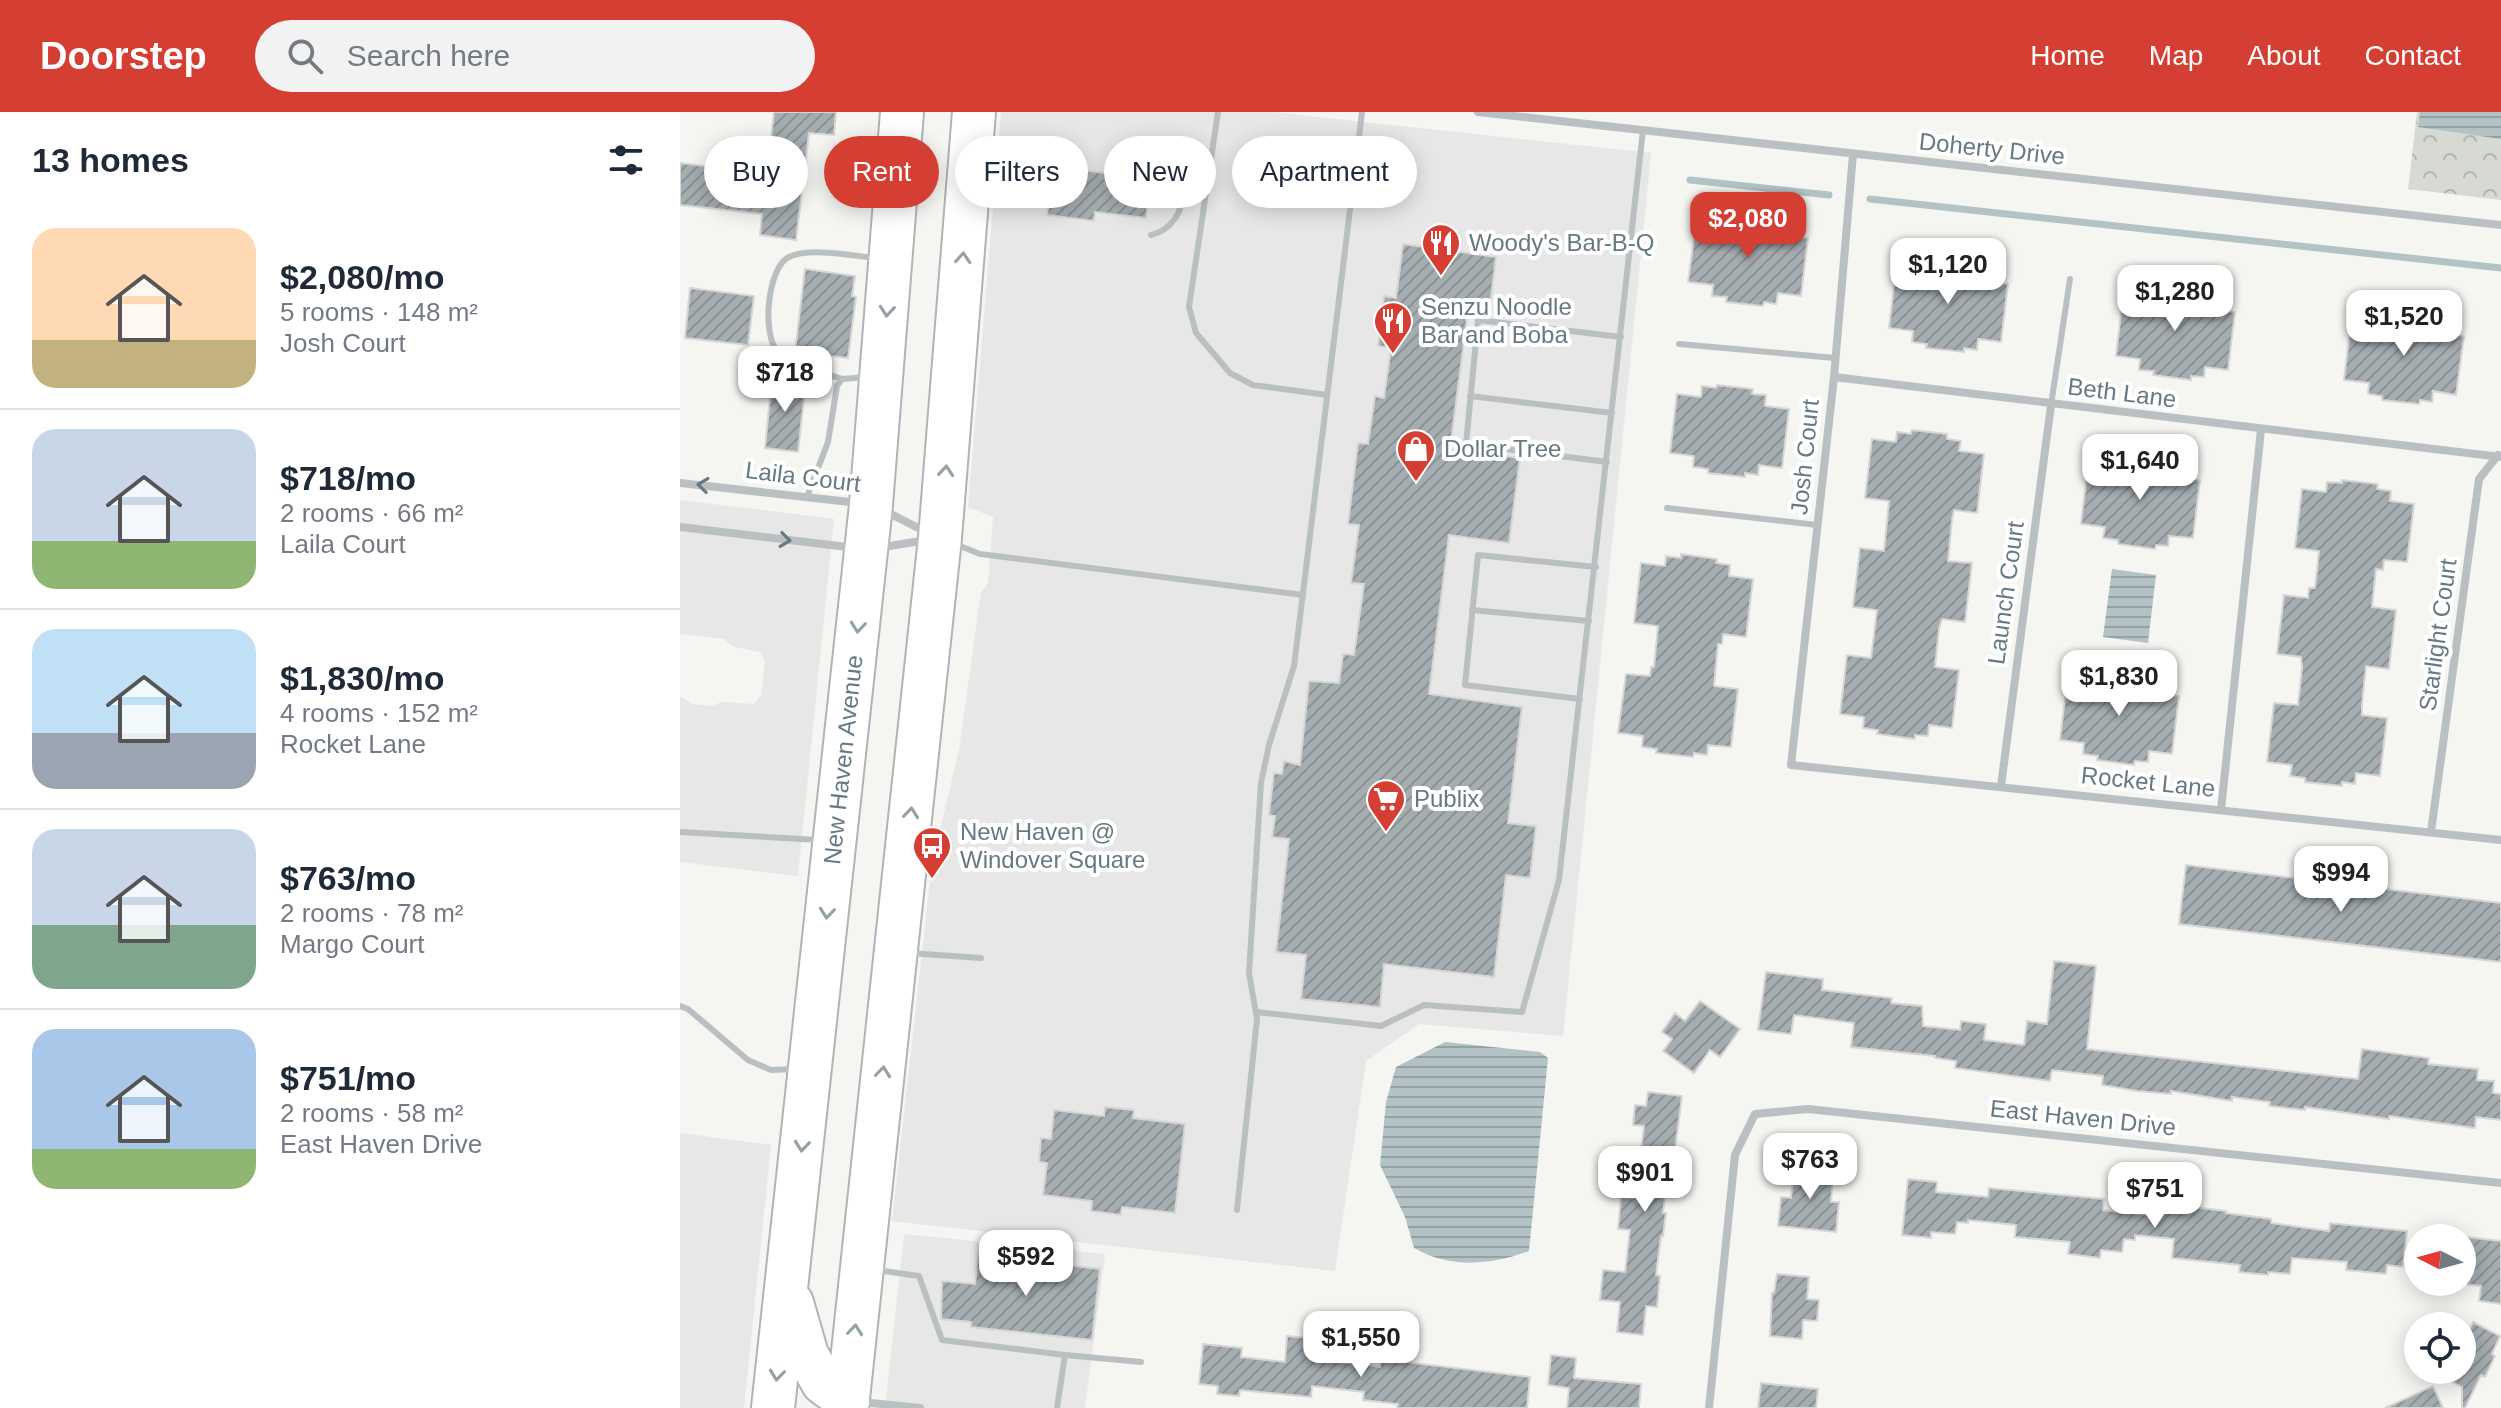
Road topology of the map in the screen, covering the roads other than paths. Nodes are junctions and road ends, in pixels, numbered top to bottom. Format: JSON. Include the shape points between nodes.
{"nodes":[{"id":1,"x":902,"y":112,"type":"edge"},
{"id":2,"x":959,"y":112,"type":"edge"},
{"id":3,"x":1218,"y":112,"type":"edge"},
{"id":4,"x":1362,"y":112,"type":"edge"},
{"id":5,"x":1478,"y":112,"type":"edge"},
{"id":6,"x":1643,"y":130,"type":"junction"},
{"id":7,"x":972,"y":132,"type":"edge"},
{"id":8,"x":1853,"y":154,"type":"junction"},
{"id":9,"x":1178,"y":208,"type":"edge"},
{"id":10,"x":2501,"y":225,"type":"edge"},
{"id":11,"x":1151,"y":235,"type":"dead end"},
{"id":12,"x":892,"y":259,"type":"junction"},
{"id":13,"x":2070,"y":279,"type":"dead end"},
{"id":14,"x":1621,"y":337,"type":"junction"},
{"id":15,"x":1679,"y":344,"type":"dead end"},
{"id":16,"x":1835,"y":358,"type":"junction"},
{"id":17,"x":1834,"y":377,"type":"junction"},
{"id":18,"x":862,"y":379,"type":"junction"},
{"id":19,"x":1327,"y":395,"type":"junction"},
{"id":20,"x":1470,"y":396,"type":"junction"},
{"id":21,"x":2051,"y":405,"type":"junction"},
{"id":22,"x":1612,"y":413,"type":"junction"},
{"id":23,"x":2261,"y":430,"type":"junction"},
{"id":24,"x":2500,"y":455,"type":"edge"},
{"id":25,"x":1607,"y":462,"type":"junction"},
{"id":26,"x":680,"y":483,"type":"edge"},
{"id":27,"x":807,"y":497,"type":"junction"},
{"id":28,"x":871,"y":505,"type":"junction"},
{"id":29,"x":1667,"y":508,"type":"dead end"},
{"id":30,"x":1817,"y":525,"type":"junction"},
{"id":31,"x":680,"y":527,"type":"edge"},
{"id":32,"x":940,"y":538,"type":"junction"},
{"id":33,"x":866,"y":549,"type":"junction"},
{"id":34,"x":1596,"y":567,"type":"junction"},
{"id":35,"x":1303,"y":595,"type":"junction"},
{"id":36,"x":1472,"y":610,"type":"junction"},
{"id":37,"x":1589,"y":621,"type":"junction"},
{"id":38,"x":1580,"y":699,"type":"junction"},
{"id":39,"x":1791,"y":765,"type":"joint"},
{"id":40,"x":2001,"y":786,"type":"junction"},
{"id":41,"x":2221,"y":810,"type":"junction"},
{"id":42,"x":680,"y":832,"type":"edge"},
{"id":43,"x":2431,"y":832,"type":"junction"},
{"id":44,"x":835,"y":840,"type":"junction"},
{"id":45,"x":2501,"y":840,"type":"edge"},
{"id":46,"x":896,"y":952,"type":"junction"},
{"id":47,"x":981,"y":958,"type":"dead end"},
{"id":48,"x":680,"y":1006,"type":"edge"},
{"id":49,"x":1256,"y":1012,"type":"junction"},
{"id":50,"x":810,"y":1068,"type":"junction"},
{"id":51,"x":2501,"y":1183,"type":"edge"},
{"id":52,"x":1237,"y":1210,"type":"dead end"},
{"id":53,"x":862,"y":1268,"type":"junction"},
{"id":54,"x":787,"y":1287,"type":"junction"},
{"id":55,"x":1065,"y":1355,"type":"junction"},
{"id":56,"x":1141,"y":1362,"type":"dead end"},
{"id":57,"x":848,"y":1404,"type":"edge"},
{"id":58,"x":773,"y":1408,"type":"edge"},
{"id":59,"x":920,"y":1408,"type":"edge"},
{"id":60,"x":1057,"y":1408,"type":"edge"},
{"id":61,"x":1709,"y":1408,"type":"edge"}],
"edges":[{"from":1,"to":12,"type":"main road","name":"New Haven Avenue"},
{"from":2,"to":7,"type":"main road"},
{"from":3,"to":19,"type":"lane","via":[[1189,307],[1196,333],[1230,373],[1253,385]]},
{"from":4,"to":19,"type":"lane"},
{"from":5,"to":6,"type":"street","name":"Doherty Drive"},
{"from":6,"to":8,"type":"street","name":"Doherty Drive"},
{"from":6,"to":14,"type":"lane"},
{"from":32,"to":7,"type":"main road","one_way":true},
{"from":8,"to":10,"type":"street","name":"Doherty Drive"},
{"from":8,"to":16,"type":"street","name":"Josh Court"},
{"from":9,"to":11,"type":"lane","via":[[1169,227]]},
{"from":12,"to":18,"type":"main road","name":"New Haven Avenue","one_way":true},
{"from":12,"to":18,"type":"lane","via":[[814,253],[789,257],[777,269],[769,338],[777,352]]},
{"from":13,"to":21,"type":"lane"},
{"from":14,"to":20,"type":"lane","via":[[1478,320]]},
{"from":14,"to":22,"type":"lane"},
{"from":15,"to":16,"type":"lane"},
{"from":16,"to":17,"type":"street","name":"Josh Court"},
{"from":17,"to":21,"type":"street","name":"Beth Lane"},
{"from":17,"to":30,"type":"street","name":"Josh Court"},
{"from":18,"to":27,"type":"lane","via":[[837,386],[828,442]]},
{"from":18,"to":28,"type":"main road","name":"New Haven Avenue"},
{"from":19,"to":35,"type":"lane"},
{"from":20,"to":22,"type":"lane"},
{"from":20,"to":25,"type":"lane","via":[[1466,444]]},
{"from":21,"to":23,"type":"street","name":"Beth Lane"},
{"from":21,"to":40,"type":"street","name":"Launch Court"},
{"from":22,"to":25,"type":"lane"},
{"from":23,"to":24,"type":"street","name":"Beth Lane"},
{"from":23,"to":41,"type":"street"},
{"from":24,"to":43,"type":"street","name":"Starlight Court","via":[[2479,479]]},
{"from":25,"to":34,"type":"lane"},
{"from":27,"to":26,"type":"street","name":"Laila Court","one_way":true},
{"from":27,"to":28,"type":"street","name":"Laila Court"},
{"from":28,"to":32,"type":"street","name":"Laila Court"},
{"from":28,"to":33,"type":"main road","name":"New Haven Avenue"},
{"from":29,"to":30,"type":"lane"},
{"from":30,"to":39,"type":"street","name":"Josh Court"},
{"from":31,"to":33,"type":"street","one_way":true},
{"from":32,"to":33,"type":"street"},
{"from":32,"to":35,"type":"lane","via":[[980,554]]},
{"from":46,"to":32,"type":"main road","one_way":true},
{"from":33,"to":44,"type":"main road","name":"New Haven Avenue","one_way":true},
{"from":34,"to":36,"type":"lane","via":[[1478,555]]},
{"from":34,"to":37,"type":"lane"},
{"from":35,"to":49,"type":"lane","via":[[1294,666],[1261,783],[1249,973]]},
{"from":36,"to":37,"type":"lane"},
{"from":36,"to":38,"type":"lane","via":[[1465,685]]},
{"from":37,"to":38,"type":"lane"},
{"from":38,"to":49,"type":"lane","via":[[1559,880],[1522,1012],[1424,1005],[1381,1026]]},
{"from":39,"to":40,"type":"street","name":"Rocket Lane"},
{"from":40,"to":41,"type":"street","name":"Rocket Lane"},
{"from":41,"to":43,"type":"street","name":"Rocket Lane"},
{"from":42,"to":44,"type":"lane"},
{"from":43,"to":45,"type":"street","name":"Rocket Lane"},
{"from":44,"to":50,"type":"main road","name":"New Haven Avenue","one_way":true},
{"from":46,"to":47,"type":"lane"},
{"from":53,"to":46,"type":"main road","one_way":true},
{"from":48,"to":50,"type":"lane","via":[[748,1060],[771,1070]]},
{"from":49,"to":52,"type":"lane"},
{"from":50,"to":54,"type":"main road","name":"New Haven Avenue","one_way":true},
{"from":51,"to":61,"type":"street","name":"East Haven Drive","via":[[1808,1109],[1755,1114],[1735,1155]]},
{"from":53,"to":55,"type":"lane","via":[[919,1276],[942,1340]]},
{"from":57,"to":53,"type":"main road","one_way":true},
{"from":54,"to":57,"type":"main road","via":[[812,1364],[823,1383]]},
{"from":54,"to":58,"type":"main road","name":"New Haven Avenue","one_way":true},
{"from":55,"to":56,"type":"lane"},
{"from":55,"to":60,"type":"lane"},
{"from":57,"to":59,"type":"street"}]}
